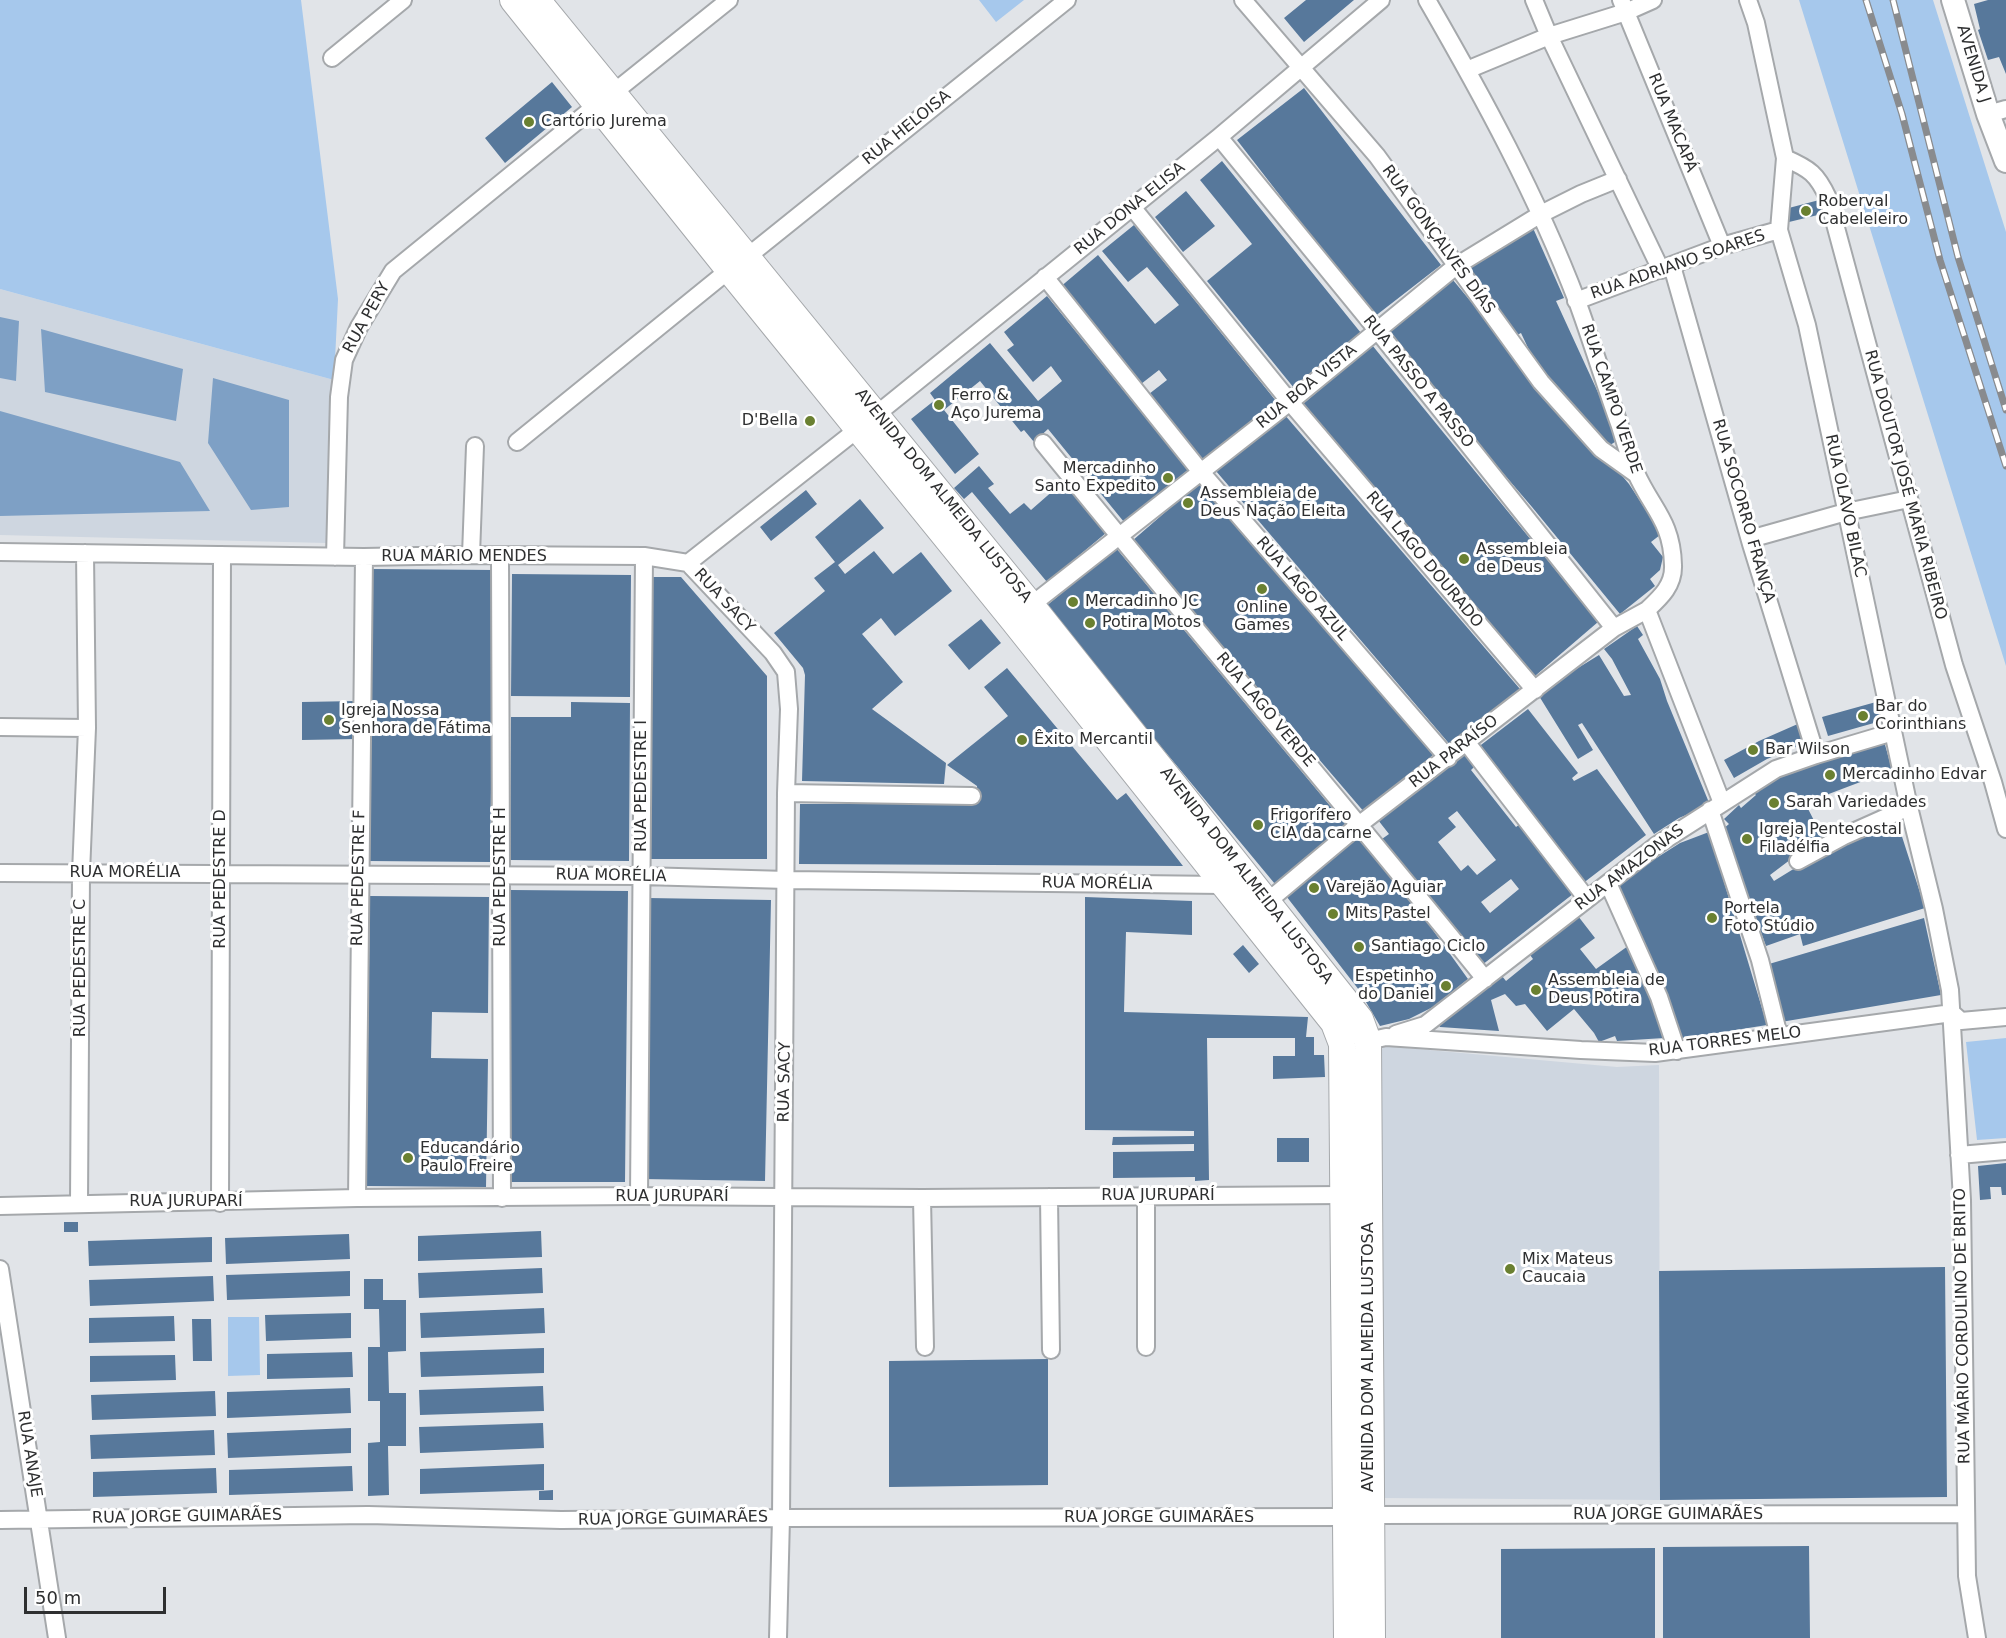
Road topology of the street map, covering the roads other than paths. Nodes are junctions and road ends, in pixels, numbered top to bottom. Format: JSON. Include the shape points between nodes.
{"nodes":[{"id":1,"x":403,"y":0,"type":"edge"},
{"id":2,"x":513,"y":0,"type":"edge"},
{"id":3,"x":537,"y":0,"type":"edge"},
{"id":4,"x":729,"y":0,"type":"edge"},
{"id":5,"x":1067,"y":0,"type":"edge"},
{"id":6,"x":1243,"y":0,"type":"edge"},
{"id":7,"x":1381,"y":0,"type":"edge"},
{"id":8,"x":1427,"y":0,"type":"edge"},
{"id":9,"x":1534,"y":0,"type":"edge"},
{"id":10,"x":1653,"y":0,"type":"edge"},
{"id":11,"x":1748,"y":0,"type":"edge"},
{"id":12,"x":1953,"y":0,"type":"edge"},
{"id":13,"x":1624,"y":6,"type":"edge"},
{"id":14,"x":1549,"y":36,"type":"junction"},
{"id":15,"x":332,"y":58,"type":"dead end"},
{"id":16,"x":1301,"y":67,"type":"junction"},
{"id":17,"x":1467,"y":70,"type":"junction"},
{"id":18,"x":605,"y":99,"type":"junction"},
{"id":19,"x":1997,"y":111,"type":"edge"},
{"id":20,"x":1219,"y":137,"type":"junction"},
{"id":21,"x":1785,"y":158,"type":"junction"},
{"id":22,"x":2006,"y":161,"type":"edge"},
{"id":23,"x":1618,"y":179,"type":"junction"},
{"id":24,"x":1131,"y":207,"type":"junction"},
{"id":25,"x":1541,"y":214,"type":"junction"},
{"id":26,"x":1779,"y":230,"type":"junction"},
{"id":27,"x":1722,"y":246,"type":"junction"},
{"id":28,"x":738,"y":263,"type":"junction"},
{"id":29,"x":1456,"y":266,"type":"junction"},
{"id":30,"x":1667,"y":268,"type":"junction"},
{"id":31,"x":1045,"y":277,"type":"junction"},
{"id":32,"x":1576,"y":301,"type":"junction"},
{"id":33,"x":1377,"y":330,"type":"junction"},
{"id":34,"x":1290,"y":402,"type":"junction"},
{"id":35,"x":868,"y":421,"type":"junction"},
{"id":36,"x":517,"y":442,"type":"dead end"},
{"id":37,"x":1043,"y":443,"type":"dead end"},
{"id":38,"x":475,"y":446,"type":"dead end"},
{"id":39,"x":1201,"y":472,"type":"junction"},
{"id":40,"x":1636,"y":474,"type":"junction"},
{"id":41,"x":1909,"y":499,"type":"junction"},
{"id":42,"x":1846,"y":512,"type":"junction"},
{"id":43,"x":1119,"y":537,"type":"junction"},
{"id":44,"x":1750,"y":539,"type":"junction"},
{"id":45,"x":0,"y":552,"type":"edge"},
{"id":46,"x":85,"y":554,"type":"junction"},
{"id":47,"x":222,"y":555,"type":"junction"},
{"id":48,"x":471,"y":555,"type":"junction"},
{"id":49,"x":335,"y":556,"type":"junction"},
{"id":50,"x":500,"y":556,"type":"junction"},
{"id":51,"x":644,"y":556,"type":"junction"},
{"id":52,"x":364,"y":557,"type":"junction"},
{"id":53,"x":688,"y":563,"type":"junction"},
{"id":54,"x":1647,"y":610,"type":"junction"},
{"id":55,"x":1022,"y":612,"type":"junction"},
{"id":56,"x":1614,"y":628,"type":"junction"},
{"id":57,"x":1534,"y":690,"type":"junction"},
{"id":58,"x":0,"y":727,"type":"edge"},
{"id":59,"x":87,"y":728,"type":"junction"},
{"id":60,"x":1893,"y":732,"type":"junction"},
{"id":61,"x":1467,"y":743,"type":"junction"},
{"id":62,"x":1816,"y":755,"type":"junction"},
{"id":63,"x":1448,"y":758,"type":"junction"},
{"id":64,"x":786,"y":793,"type":"junction"},
{"id":65,"x":972,"y":796,"type":"dead end"},
{"id":66,"x":1716,"y":807,"type":"junction"},
{"id":67,"x":1909,"y":807,"type":"junction"},
{"id":68,"x":1360,"y":824,"type":"junction"},
{"id":69,"x":2006,"y":829,"type":"edge"},
{"id":70,"x":1200,"y":836,"type":"junction"},
{"id":71,"x":1798,"y":861,"type":"dead end"},
{"id":72,"x":0,"y":873,"type":"edge"},
{"id":73,"x":81,"y":873,"type":"junction"},
{"id":74,"x":222,"y":873,"type":"junction"},
{"id":75,"x":359,"y":873,"type":"junction"},
{"id":76,"x":501,"y":875,"type":"junction"},
{"id":77,"x":642,"y":876,"type":"junction"},
{"id":78,"x":787,"y":880,"type":"junction"},
{"id":79,"x":1608,"y":883,"type":"junction"},
{"id":80,"x":1223,"y":885,"type":"junction"},
{"id":81,"x":1587,"y":899,"type":"junction"},
{"id":82,"x":1267,"y":902,"type":"junction"},
{"id":83,"x":1485,"y":979,"type":"junction"},
{"id":84,"x":1952,"y":1013,"type":"junction"},
{"id":85,"x":2006,"y":1017,"type":"edge"},
{"id":86,"x":1779,"y":1036,"type":"junction"},
{"id":87,"x":1377,"y":1039,"type":"junction"},
{"id":88,"x":1677,"y":1051,"type":"junction"},
{"id":89,"x":2006,"y":1151,"type":"edge"},
{"id":90,"x":1959,"y":1155,"type":"junction"},
{"id":91,"x":1343,"y":1195,"type":"junction"},
{"id":92,"x":639,"y":1196,"type":"junction"},
{"id":93,"x":1146,"y":1196,"type":"junction"},
{"id":94,"x":1049,"y":1197,"type":"junction"},
{"id":95,"x":357,"y":1198,"type":"junction"},
{"id":96,"x":502,"y":1198,"type":"junction"},
{"id":97,"x":784,"y":1198,"type":"junction"},
{"id":98,"x":922,"y":1198,"type":"junction"},
{"id":99,"x":79,"y":1203,"type":"junction"},
{"id":100,"x":220,"y":1203,"type":"junction"},
{"id":101,"x":0,"y":1206,"type":"edge"},
{"id":102,"x":0,"y":1269,"type":"edge"},
{"id":103,"x":925,"y":1347,"type":"dead end"},
{"id":104,"x":1146,"y":1347,"type":"dead end"},
{"id":105,"x":1051,"y":1350,"type":"dead end"},
{"id":106,"x":1966,"y":1514,"type":"junction"},
{"id":107,"x":1358,"y":1516,"type":"junction"},
{"id":108,"x":781,"y":1518,"type":"junction"},
{"id":109,"x":39,"y":1519,"type":"junction"},
{"id":110,"x":0,"y":1520,"type":"edge"},
{"id":111,"x":1359,"y":1591,"type":"junction"},
{"id":112,"x":57,"y":1638,"type":"edge"},
{"id":113,"x":778,"y":1638,"type":"edge"},
{"id":114,"x":1347,"y":1638,"type":"edge"},
{"id":115,"x":1372,"y":1638,"type":"edge"},
{"id":116,"x":1977,"y":1638,"type":"edge"}],
"edges":[{"from":1,"to":15,"type":"street"},
{"from":2,"to":18,"type":"main road","name":"AVENIDA DOM ALMEIDA LUSTOSA"},
{"from":3,"to":18,"type":"main road","name":"AVENIDA DOM ALMEIDA LUSTOSA"},
{"from":4,"to":18,"type":"street","name":"RUA PERY"},
{"from":5,"to":28,"type":"street","name":"RUA HELOISA"},
{"from":6,"to":16,"type":"street","name":"RUA GONÇALVES DÍAS"},
{"from":7,"to":16,"type":"street","name":"RUA DONA ELISA"},
{"from":8,"to":17,"type":"street","name":"RUA CAMPO VERDE"},
{"from":9,"to":14,"type":"street","name":"RUA SOCORRO FRANÇA"},
{"from":10,"to":13,"type":"street","via":[[1645,5]]},
{"from":11,"to":21,"type":"street","name":"RUA OLAVO BILAC"},
{"from":12,"to":19,"type":"street","name":"AVENIDA J"},
{"from":13,"to":14,"type":"street"},
{"from":13,"to":27,"type":"street","name":"RUA MACAPÁ"},
{"from":14,"to":17,"type":"street"},
{"from":14,"to":23,"type":"street","name":"RUA SOCORRO FRANÇA"},
{"from":16,"to":20,"type":"street","name":"RUA DONA ELISA"},
{"from":16,"to":29,"type":"street","name":"RUA GONÇALVES DÍAS","via":[[1377,156]]},
{"from":17,"to":25,"type":"street","name":"RUA CAMPO VERDE"},
{"from":18,"to":28,"type":"main road","name":"AVENIDA DOM ALMEIDA LUSTOSA"},
{"from":18,"to":49,"type":"street","name":"RUA PERY","via":[[393,271],[359,327],[344,360],[339,397]]},
{"from":19,"to":22,"type":"street","name":"AVENIDA J"},
{"from":20,"to":24,"type":"street","name":"RUA DONA ELISA"},
{"from":20,"to":33,"type":"street","name":"RUA PASSO A PASSO"},
{"from":21,"to":26,"type":"street","name":"RUA OLAVO BILAC"},
{"from":21,"to":41,"type":"street","name":"RUA DOUTOR JOSÉ MARIA RIBEIRO","via":[[1807,167],[1819,179],[1828,198]]},
{"from":23,"to":25,"type":"street","name":"RUA BOA VISTA"},
{"from":23,"to":30,"type":"street","name":"RUA SOCORRO FRANÇA"},
{"from":24,"to":31,"type":"street","name":"RUA DONA ELISA"},
{"from":24,"to":34,"type":"street","name":"RUA LAGO DOURADO"},
{"from":25,"to":29,"type":"street","name":"RUA BOA VISTA"},
{"from":25,"to":32,"type":"street","name":"RUA CAMPO VERDE"},
{"from":26,"to":27,"type":"street","name":"RUA ADRIANO SOARES"},
{"from":26,"to":42,"type":"street","name":"RUA OLAVO BILAC","via":[[1807,325]]},
{"from":27,"to":30,"type":"street","name":"RUA ADRIANO SOARES"},
{"from":28,"to":35,"type":"main road","name":"AVENIDA DOM ALMEIDA LUSTOSA"},
{"from":28,"to":36,"type":"street","name":"RUA HELOISA"},
{"from":29,"to":33,"type":"street","name":"RUA BOA VISTA"},
{"from":29,"to":40,"type":"street","name":"RUA GONÇALVES DÍAS","via":[[1541,382],[1601,449]]},
{"from":30,"to":32,"type":"street","name":"RUA ADRIANO SOARES"},
{"from":30,"to":44,"type":"street","name":"RUA SOCORRO FRANÇA"},
{"from":31,"to":35,"type":"street","name":"RUA DONA ELISA"},
{"from":31,"to":39,"type":"street","name":"RUA LAGO AZUL"},
{"from":32,"to":40,"type":"street","name":"RUA CAMPO VERDE"},
{"from":33,"to":34,"type":"street","name":"RUA BOA VISTA"},
{"from":33,"to":56,"type":"street","name":"RUA PASSO A PASSO"},
{"from":34,"to":39,"type":"street","name":"RUA BOA VISTA"},
{"from":34,"to":57,"type":"street","name":"RUA LAGO DOURADO"},
{"from":35,"to":53,"type":"street"},
{"from":35,"to":55,"type":"main road","name":"AVENIDA DOM ALMEIDA LUSTOSA"},
{"from":37,"to":43,"type":"street","name":"RUA LAGO VERDE"},
{"from":38,"to":48,"type":"street"},
{"from":39,"to":43,"type":"street","name":"RUA BOA VISTA"},
{"from":39,"to":63,"type":"street","name":"RUA LAGO AZUL"},
{"from":40,"to":54,"type":"street","name":"RUA CAMPO VERDE","via":[[1662,516],[1670,537],[1673,566],[1671,582]]},
{"from":41,"to":42,"type":"street"},
{"from":41,"to":69,"type":"street","name":"RUA DOUTOR JOSÉ MARIA RIBEIRO","via":[[1954,665]]},
{"from":42,"to":44,"type":"street"},
{"from":42,"to":60,"type":"street","name":"RUA OLAVO BILAC"},
{"from":43,"to":55,"type":"street","name":"RUA BOA VISTA"},
{"from":43,"to":68,"type":"street","name":"RUA LAGO VERDE"},
{"from":44,"to":62,"type":"street","name":"RUA SOCORRO FRANÇA"},
{"from":45,"to":46,"type":"street","name":"RUA MÁRIO MENDES"},
{"from":46,"to":47,"type":"street","name":"RUA MÁRIO MENDES"},
{"from":46,"to":59,"type":"street","name":"RUA PEDESTRE C"},
{"from":47,"to":49,"type":"street","name":"RUA MÁRIO MENDES"},
{"from":47,"to":74,"type":"street","name":"RUA PEDESTRE D"},
{"from":48,"to":50,"type":"street","name":"RUA MÁRIO MENDES"},
{"from":48,"to":52,"type":"street","name":"RUA MÁRIO MENDES"},
{"from":49,"to":52,"type":"street","name":"RUA MÁRIO MENDES"},
{"from":50,"to":51,"type":"street","name":"RUA MÁRIO MENDES"},
{"from":50,"to":76,"type":"street","name":"RUA PEDESTRE H"},
{"from":51,"to":53,"type":"street","name":"RUA MÁRIO MENDES"},
{"from":51,"to":77,"type":"street","name":"RUA PEDESTRE I"},
{"from":52,"to":75,"type":"street","name":"RUA PEDESTRE F"},
{"from":53,"to":64,"type":"street","name":"RUA SACY","via":[[786,672]]},
{"from":54,"to":56,"type":"street","name":"RUA PARAÍSO"},
{"from":54,"to":66,"type":"street"},
{"from":55,"to":70,"type":"main road","name":"AVENIDA DOM ALMEIDA LUSTOSA"},
{"from":56,"to":57,"type":"street","name":"RUA PARAÍSO"},
{"from":57,"to":61,"type":"street","name":"RUA PARAÍSO"},
{"from":58,"to":59,"type":"street"},
{"from":59,"to":73,"type":"street","name":"RUA PEDESTRE C"},
{"from":60,"to":62,"type":"street","name":"RUA AMAZONAS"},
{"from":60,"to":67,"type":"street","name":"RUA OLAVO BILAC"},
{"from":61,"to":63,"type":"street","name":"RUA PARAÍSO"},
{"from":61,"to":81,"type":"street"},
{"from":62,"to":66,"type":"street","name":"RUA AMAZONAS","via":[[1776,769]]},
{"from":63,"to":68,"type":"street","name":"RUA PARAÍSO"},
{"from":64,"to":65,"type":"street"},
{"from":64,"to":78,"type":"street","name":"RUA SACY"},
{"from":66,"to":79,"type":"street","name":"RUA AMAZONAS"},
{"from":66,"to":86,"type":"street"},
{"from":67,"to":71,"type":"street"},
{"from":67,"to":84,"type":"street","name":"RUA OLAVO BILAC","via":[[1934,909]]},
{"from":68,"to":82,"type":"street","name":"RUA PARAÍSO"},
{"from":68,"to":83,"type":"street","name":"RUA LAGO VERDE"},
{"from":70,"to":80,"type":"main road","name":"AVENIDA DOM ALMEIDA LUSTOSA"},
{"from":70,"to":82,"type":"main road","name":"AVENIDA DOM ALMEIDA LUSTOSA"},
{"from":72,"to":73,"type":"street","name":"RUA MORÉLIA"},
{"from":73,"to":74,"type":"street","name":"RUA MORÉLIA"},
{"from":73,"to":99,"type":"street","name":"RUA PEDESTRE C"},
{"from":74,"to":75,"type":"street","name":"RUA MORÉLIA"},
{"from":74,"to":100,"type":"street","name":"RUA PEDESTRE D"},
{"from":75,"to":76,"type":"street","name":"RUA MORÉLIA"},
{"from":75,"to":95,"type":"street","name":"RUA PEDESTRE F"},
{"from":76,"to":77,"type":"street","name":"RUA MORÉLIA"},
{"from":76,"to":96,"type":"street","name":"RUA PEDESTRE H"},
{"from":77,"to":78,"type":"street","name":"RUA MORÉLIA"},
{"from":77,"to":92,"type":"street","name":"RUA PEDESTRE I"},
{"from":78,"to":80,"type":"street","name":"RUA MORÉLIA"},
{"from":78,"to":97,"type":"street","name":"RUA SACY"},
{"from":79,"to":81,"type":"street","name":"RUA AMAZONAS"},
{"from":79,"to":88,"type":"street","via":[[1659,997]]},
{"from":80,"to":91,"type":"main road","name":"AVENIDA DOM ALMEIDA LUSTOSA","via":[[1339,1033]]},
{"from":81,"to":83,"type":"street","name":"RUA AMAZONAS"},
{"from":82,"to":87,"type":"main road","name":"AVENIDA DOM ALMEIDA LUSTOSA"},
{"from":83,"to":87,"type":"street","name":"RUA AMAZONAS","via":[[1425,1025]]},
{"from":84,"to":85,"type":"street","name":"RUA TORRES MELO","via":[[1961,1021]]},
{"from":84,"to":86,"type":"street","name":"RUA TORRES MELO"},
{"from":84,"to":90,"type":"street","name":"RUA MÁRIO CORDULINO DE BRITO"},
{"from":86,"to":88,"type":"street","name":"RUA TORRES MELO"},
{"from":87,"to":88,"type":"street","name":"RUA TORRES MELO"},
{"from":87,"to":107,"type":"main road","name":"AVENIDA DOM ALMEIDA LUSTOSA"},
{"from":89,"to":90,"type":"street"},
{"from":90,"to":106,"type":"street","name":"RUA MÁRIO CORDULINO DE BRITO"},
{"from":91,"to":93,"type":"street","name":"RUA JURUPARÍ"},
{"from":91,"to":107,"type":"main road","name":"AVENIDA DOM ALMEIDA LUSTOSA"},
{"from":92,"to":96,"type":"street","name":"RUA JURUPARÍ"},
{"from":92,"to":97,"type":"street","name":"RUA JURUPARÍ"},
{"from":93,"to":94,"type":"street","name":"RUA JURUPARÍ"},
{"from":93,"to":104,"type":"street"},
{"from":94,"to":98,"type":"street","name":"RUA JURUPARÍ"},
{"from":94,"to":105,"type":"street"},
{"from":95,"to":96,"type":"street","name":"RUA JURUPARÍ"},
{"from":95,"to":100,"type":"street","name":"RUA JURUPARÍ"},
{"from":97,"to":98,"type":"street","name":"RUA JURUPARÍ"},
{"from":97,"to":108,"type":"street","name":"RUA SACY"},
{"from":98,"to":103,"type":"street"},
{"from":99,"to":100,"type":"street","name":"RUA JURUPARÍ"},
{"from":99,"to":101,"type":"street","name":"RUA JURUPARÍ"},
{"from":102,"to":109,"type":"street","name":"RUA ANAJE"},
{"from":106,"to":107,"type":"street","name":"RUA JORGE GUIMARÃES"},
{"from":106,"to":116,"type":"street","name":"RUA MÁRIO CORDULINO DE BRITO","via":[[1967,1576]]},
{"from":107,"to":108,"type":"street","name":"RUA JORGE GUIMARÃES"},
{"from":107,"to":111,"type":"main road","name":"AVENIDA DOM ALMEIDA LUSTOSA"},
{"from":108,"to":109,"type":"street","name":"RUA JORGE GUIMARÃES","via":[[561,1520],[368,1515]]},
{"from":108,"to":113,"type":"street","name":"RUA SACY"},
{"from":109,"to":110,"type":"street","name":"RUA JORGE GUIMARÃES"},
{"from":109,"to":112,"type":"street","name":"RUA ANAJE"},
{"from":111,"to":114,"type":"main road","name":"AVENIDA DOM ALMEIDA LUSTOSA"},
{"from":111,"to":115,"type":"main road","name":"AVENIDA DOM ALMEIDA LUSTOSA"}]}
